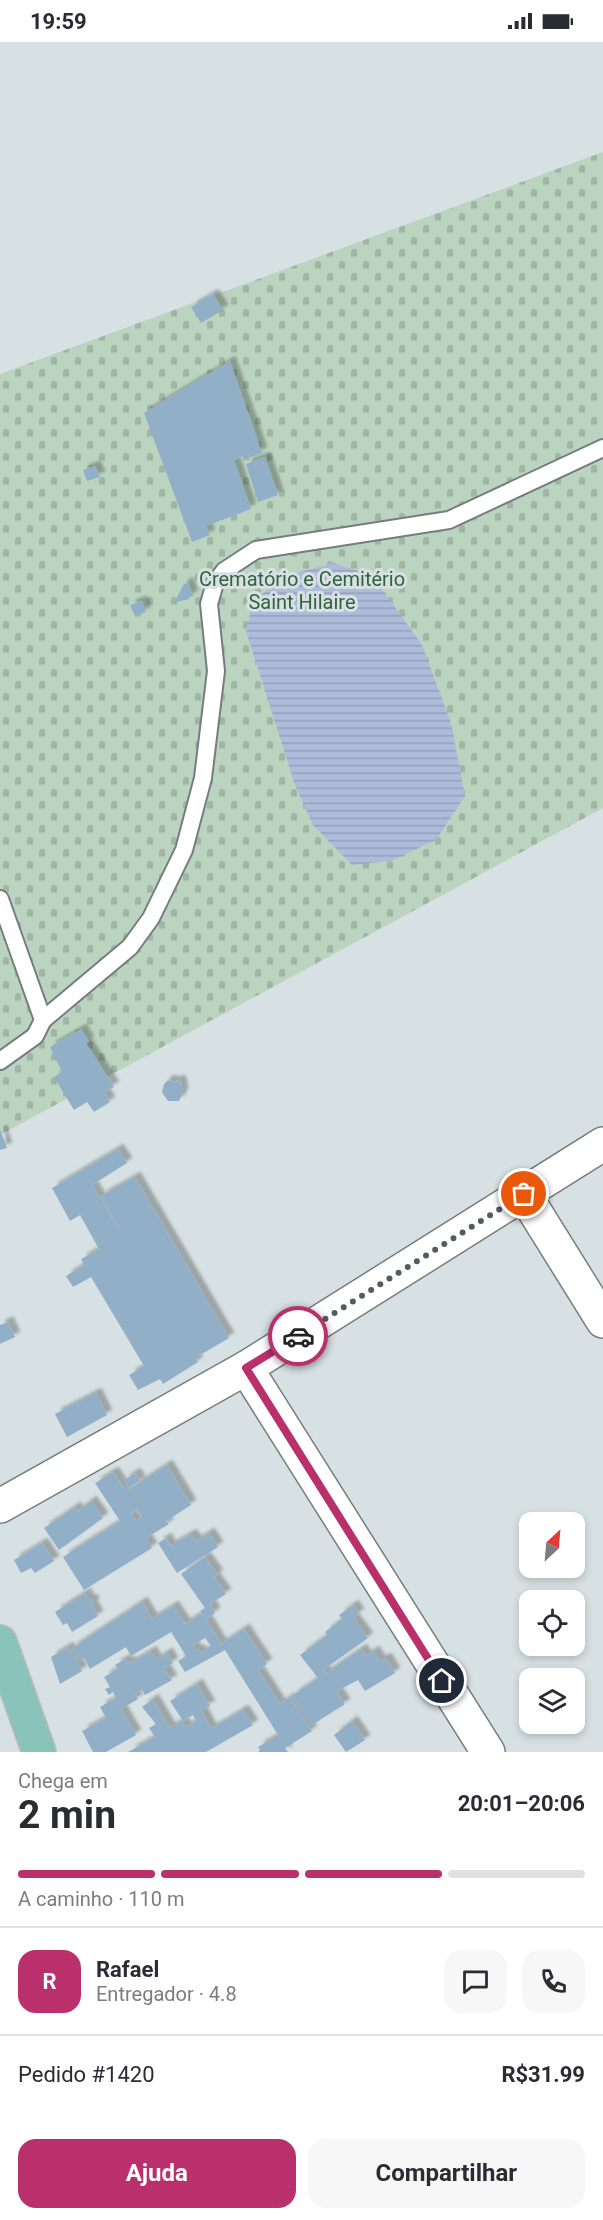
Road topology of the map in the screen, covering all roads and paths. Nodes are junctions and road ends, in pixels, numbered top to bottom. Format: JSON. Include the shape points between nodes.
{"nodes":[{"id":1,"x":603,"y":448,"type":"edge"},
{"id":2,"x":0,"y":899,"type":"edge"},
{"id":3,"x":43,"y":1020,"type":"junction"},
{"id":4,"x":0,"y":1061,"type":"edge"},
{"id":5,"x":603,"y":1144,"type":"edge"},
{"id":6,"x":524,"y":1194,"type":"junction"},
{"id":7,"x":603,"y":1320,"type":"edge"},
{"id":8,"x":246,"y":1368,"type":"junction"},
{"id":9,"x":0,"y":1506,"type":"edge"},
{"id":10,"x":0,"y":1642,"type":"edge"},
{"id":11,"x":39,"y":1752,"type":"edge"},
{"id":12,"x":489,"y":1752,"type":"edge"}],
"edges":[{"from":1,"to":3,"type":"lane","via":[[449,520],[256,550],[224,571],[215,583],[209,604],[216,671],[203,778],[184,850],[151,918],[130,947]]},
{"from":2,"to":3,"type":"lane"},
{"from":3,"to":4,"type":"lane","via":[[34,1036]]},
{"from":5,"to":6,"type":"street"},
{"from":6,"to":7,"type":"street"},
{"from":6,"to":8,"type":"street"},
{"from":8,"to":9,"type":"street"},
{"from":8,"to":12,"type":"street"},
{"from":10,"to":11,"type":"main road"}]}
